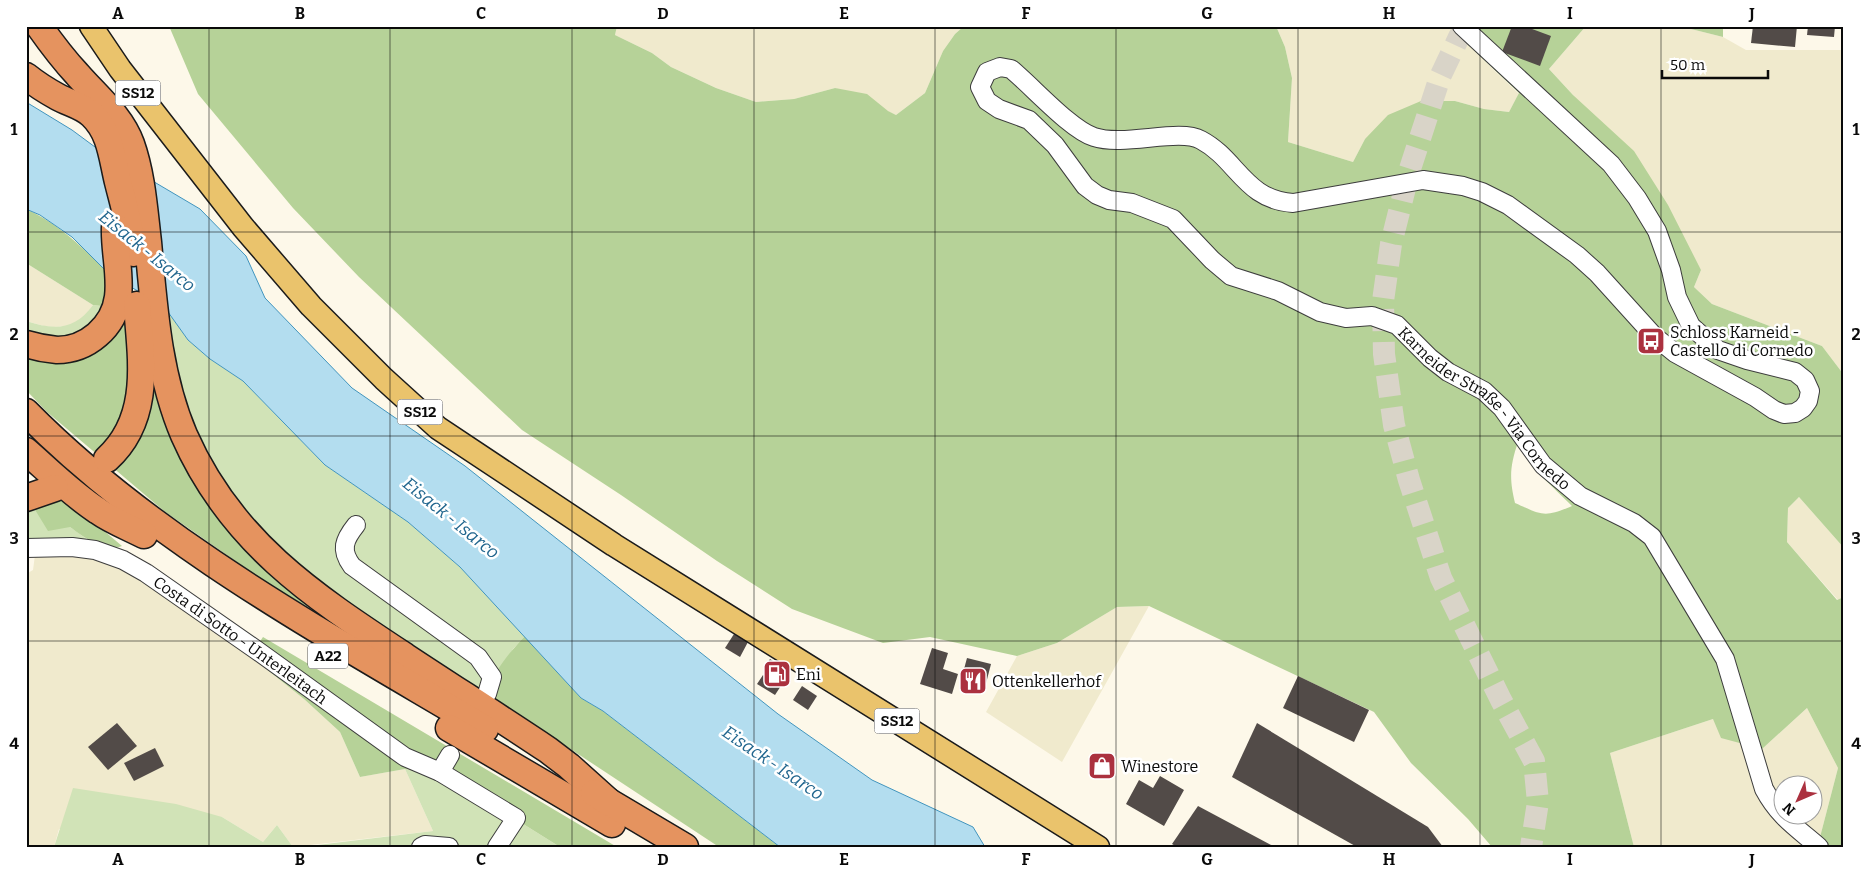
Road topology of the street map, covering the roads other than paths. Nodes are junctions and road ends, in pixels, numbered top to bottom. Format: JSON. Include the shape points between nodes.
{"nodes":[{"id":1,"x":39,"y":26,"type":"edge"},
{"id":2,"x":91,"y":26,"type":"edge"},
{"id":3,"x":1462,"y":26,"type":"edge"},
{"id":4,"x":26,"y":76,"type":"edge"},
{"id":5,"x":120,"y":144,"type":"junction"},
{"id":6,"x":128,"y":178,"type":"junction"},
{"id":7,"x":26,"y":344,"type":"edge"},
{"id":8,"x":26,"y":412,"type":"edge"},
{"id":9,"x":26,"y":435,"type":"edge"},
{"id":10,"x":26,"y":451,"type":"edge"},
{"id":11,"x":108,"y":459,"type":"dead end"},
{"id":12,"x":55,"y":488,"type":"dead end"},
{"id":13,"x":26,"y":498,"type":"edge"},
{"id":14,"x":356,"y":525,"type":"dead end"},
{"id":15,"x":144,"y":535,"type":"junction"},
{"id":16,"x":26,"y":548,"type":"edge"},
{"id":17,"x":487,"y":694,"type":"dead end"},
{"id":18,"x":450,"y":755,"type":"dead end"},
{"id":19,"x":440,"y":772,"type":"junction"},
{"id":20,"x":608,"y":801,"type":"junction"},
{"id":21,"x":1095,"y":845,"type":"edge"},
{"id":22,"x":421,"y":847,"type":"edge"},
{"id":23,"x":449,"y":847,"type":"edge"},
{"id":24,"x":497,"y":847,"type":"edge"},
{"id":25,"x":651,"y":847,"type":"edge"},
{"id":26,"x":685,"y":847,"type":"edge"},
{"id":27,"x":1819,"y":847,"type":"edge"}],
"edges":[{"from":1,"to":5,"type":"highway","via":[[125,130]]},
{"from":2,"to":21,"type":"main road","number":"SS12","via":[[125,76],[243,226],[312,306],[438,428],[614,544]]},
{"from":3,"to":27,"type":"street","name":"Karneider Straße - Via Cornedo","via":[[1582,136],[1637,198],[1658,231],[1678,297],[1691,326],[1718,350],[1795,372],[1805,380],[1810,391],[1803,408],[1784,414],[1774,410],[1675,353],[1654,336],[1597,272],[1577,255],[1508,205],[1482,192],[1423,180],[1293,203],[1278,202],[1260,193],[1199,139],[1181,136],[1125,141],[1094,137],[1065,118],[1011,69],[1000,67],[987,72],[980,87],[987,101],[1029,120],[1055,145],[1085,186],[1109,200],[1132,203],[1173,219],[1231,276],[1278,291],[1320,312],[1346,318],[1372,316],[1397,325],[1448,372],[1490,396],[1543,465],[1580,496],[1634,522],[1652,537],[1725,658],[1764,789],[1773,806]]},
{"from":4,"to":5,"type":"highway","via":[[86,110]]},
{"from":5,"to":6,"type":"highway"},
{"from":6,"to":7,"type":"highway","via":[[115,233],[119,284],[115,311],[101,332],[74,347],[58,350]]},
{"from":6,"to":11,"type":"highway","via":[[141,362],[140,401],[131,430]]},
{"from":6,"to":20,"type":"highway","via":[[145,210],[160,350],[169,387],[184,433],[225,508],[283,570],[307,589],[548,750]]},
{"from":8,"to":20,"type":"highway","number":"A22","via":[[131,503],[248,586]]},
{"from":9,"to":15,"type":"highway","number":"A22","via":[[82,486]]},
{"from":10,"to":15,"type":"highway","via":[[81,499]]},
{"from":12,"to":13,"type":"highway"},
{"from":14,"to":17,"type":"street","via":[[344,548],[352,566],[478,657],[492,676]]},
{"from":15,"to":25,"type":"highway","number":"A22","via":[[303,642]]},
{"from":16,"to":19,"type":"street","name":"Costa di Sotto - Unterleitach","via":[[72,547],[95,550],[123,560],[255,648],[405,757]]},
{"from":18,"to":19,"type":"street"},
{"from":19,"to":24,"type":"street","name":"Costa di Sotto - Unterleitach","via":[[516,818]]},
{"from":20,"to":26,"type":"highway","number":"A22"},
{"from":22,"to":23,"type":"street"}]}
